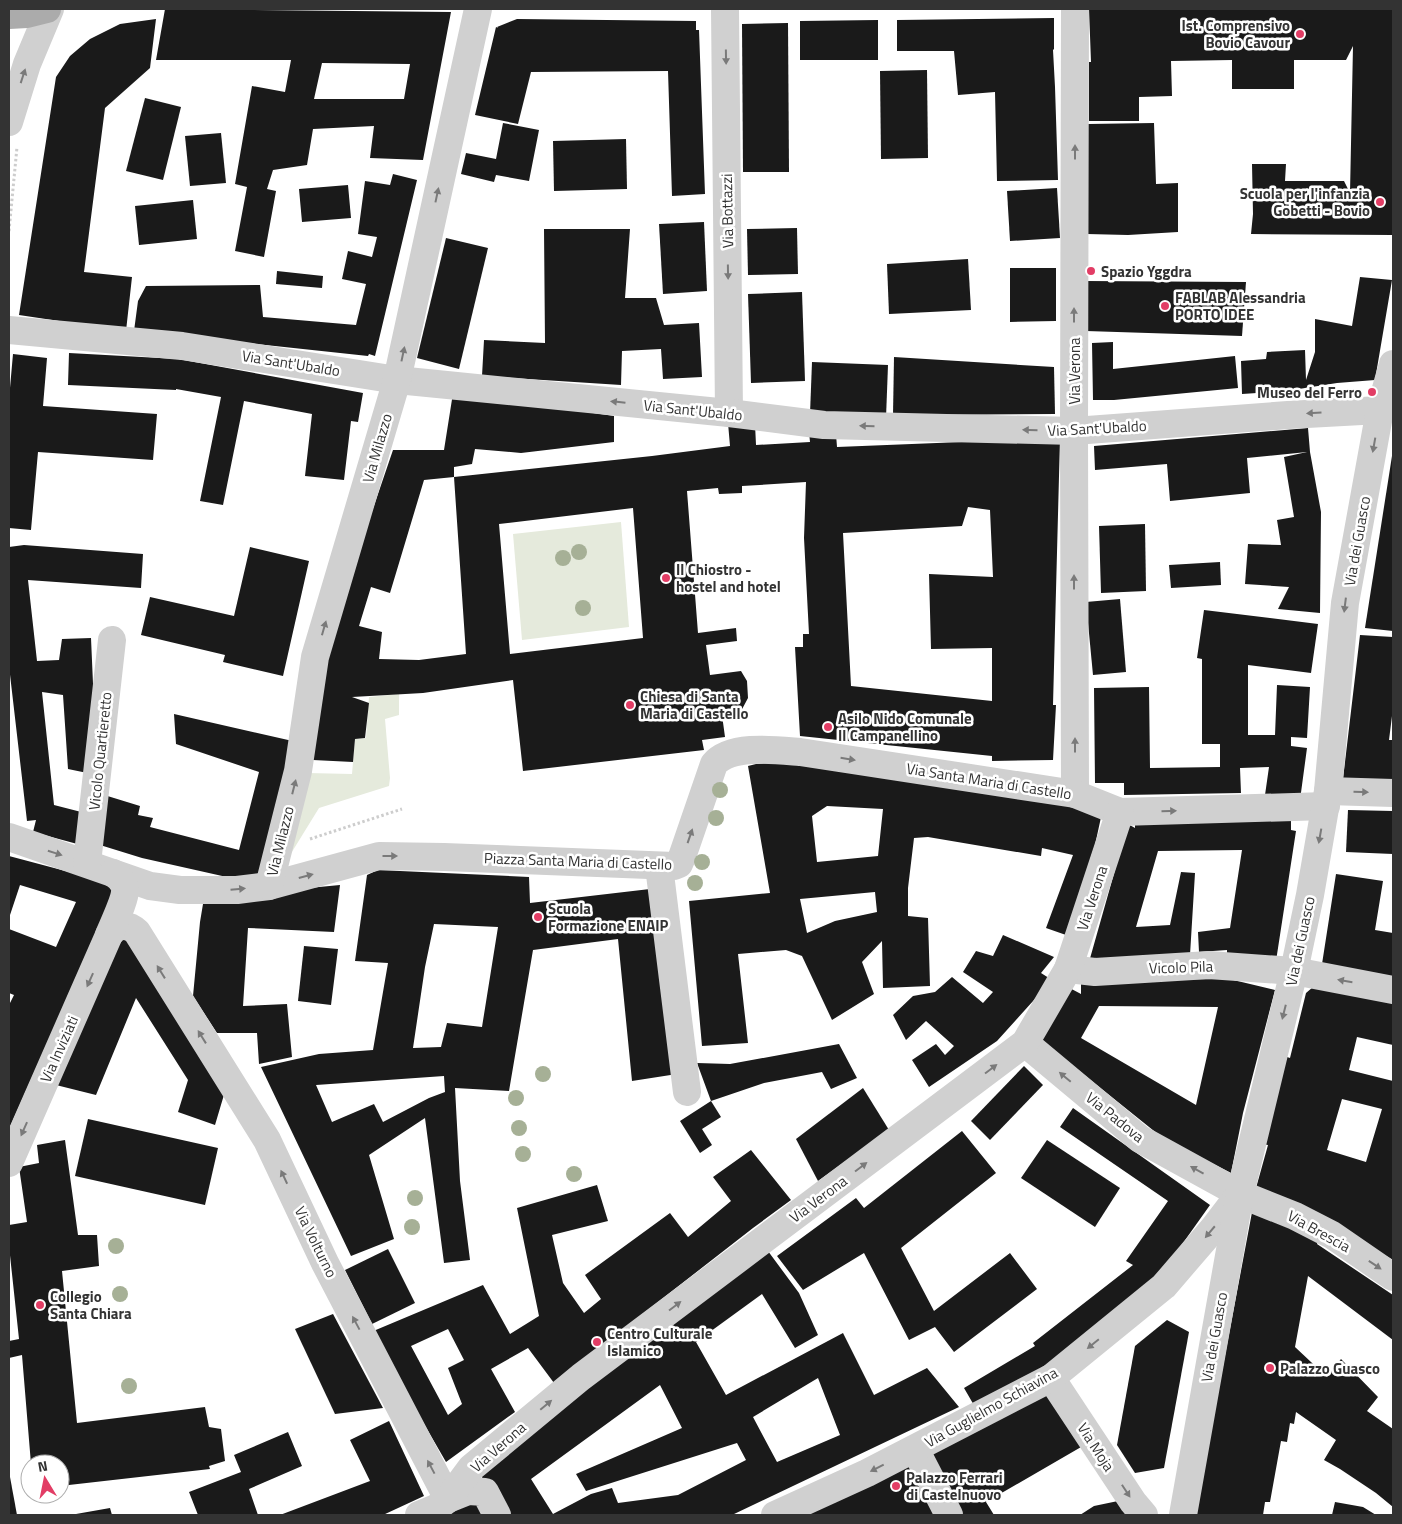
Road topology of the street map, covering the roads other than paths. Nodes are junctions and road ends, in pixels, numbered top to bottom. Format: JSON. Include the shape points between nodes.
{"nodes":[{"id":1,"x":48,"y":9,"type":"edge"},
{"id":2,"x":478,"y":9,"type":"edge"},
{"id":3,"x":725,"y":9,"type":"edge"},
{"id":4,"x":1075,"y":9,"type":"edge"},
{"id":5,"x":9,"y":15,"type":"edge"},
{"id":6,"x":9,"y":122,"type":"edge"},
{"id":7,"x":9,"y":330,"type":"edge"},
{"id":8,"x":1393,"y":364,"type":"edge"},
{"id":9,"x":397,"y":380,"type":"junction"},
{"id":10,"x":1380,"y":410,"type":"junction"},
{"id":11,"x":729,"y":413,"type":"junction"},
{"id":12,"x":1074,"y":431,"type":"junction"},
{"id":13,"x":112,"y":640,"type":"dead end"},
{"id":14,"x":800,"y":752,"type":"joint"},
{"id":15,"x":1075,"y":794,"type":"junction"},
{"id":16,"x":1393,"y":794,"type":"edge"},
{"id":17,"x":1327,"y":799,"type":"junction"},
{"id":18,"x":1120,"y":812,"type":"junction"},
{"id":19,"x":9,"y":838,"type":"edge"},
{"id":20,"x":87,"y":863,"type":"junction"},
{"id":21,"x":659,"y":866,"type":"junction"},
{"id":22,"x":113,"y":872,"type":"junction"},
{"id":23,"x":269,"y":886,"type":"junction"},
{"id":24,"x":180,"y":890,"type":"junction"},
{"id":25,"x":138,"y":934,"type":"junction"},
{"id":26,"x":110,"y":935,"type":"junction"},
{"id":27,"x":1068,"y":969,"type":"junction"},
{"id":28,"x":1294,"y":972,"type":"junction"},
{"id":29,"x":1393,"y":990,"type":"edge"},
{"id":30,"x":1025,"y":1043,"type":"junction"},
{"id":31,"x":687,"y":1092,"type":"dead end"},
{"id":32,"x":9,"y":1163,"type":"edge"},
{"id":33,"x":1240,"y":1194,"type":"junction"},
{"id":34,"x":1393,"y":1277,"type":"edge"},
{"id":35,"x":1050,"y":1378,"type":"junction"},
{"id":36,"x":915,"y":1448,"type":"junction"},
{"id":37,"x":448,"y":1499,"type":"junction"},
{"id":38,"x":419,"y":1515,"type":"edge"},
{"id":39,"x":497,"y":1515,"type":"edge"},
{"id":40,"x":775,"y":1515,"type":"edge"},
{"id":41,"x":949,"y":1515,"type":"edge"},
{"id":42,"x":1144,"y":1515,"type":"edge"},
{"id":43,"x":1182,"y":1515,"type":"edge"}],
"edges":[{"from":1,"to":5,"type":"main road"},
{"from":6,"to":1,"type":"street","one_way":true},
{"from":9,"to":2,"type":"street","name":"Via Milazzo","one_way":true},
{"from":3,"to":11,"type":"street","name":"Via Bottazzi","one_way":true},
{"from":12,"to":4,"type":"street","name":"Via Verona","one_way":true},
{"from":7,"to":9,"type":"street","name":"Via Sant'Ubaldo","via":[[182,346]]},
{"from":8,"to":10,"type":"street","name":"Via dei Guasco"},
{"from":11,"to":9,"type":"street","name":"Via Sant'Ubaldo","one_way":true},
{"from":23,"to":9,"type":"street","name":"Via Milazzo","one_way":true,"via":[[298,771],[315,657]]},
{"from":10,"to":12,"type":"street","name":"Via Sant'Ubaldo","one_way":true},
{"from":10,"to":17,"type":"street","name":"Via dei Guasco","one_way":true,"via":[[1345,603]]},
{"from":12,"to":11,"type":"street","name":"Via Sant'Ubaldo","one_way":true,"via":[[824,425]]},
{"from":15,"to":12,"type":"street","name":"Via Verona","one_way":true},
{"from":13,"to":20,"type":"street","name":"Vicolo Quartieretto"},
{"from":14,"to":15,"type":"street","name":"Via Santa Maria di Castello","one_way":true},
{"from":21,"to":14,"type":"street","name":"Piazza Santa Maria di Castello","one_way":true,"via":[[679,864],[714,764],[719,759],[750,750]]},
{"from":15,"to":18,"type":"street","name":"Via Santa Maria di Castello"},
{"from":17,"to":16,"type":"street","name":"Via Santa Maria di Castello","one_way":true},
{"from":18,"to":17,"type":"street","name":"Via Santa Maria di Castello","one_way":true},
{"from":17,"to":28,"type":"street","name":"Via dei Guasco","one_way":true},
{"from":18,"to":27,"type":"street","name":"Via Verona"},
{"from":19,"to":20,"type":"street","one_way":true},
{"from":20,"to":22,"type":"street"},
{"from":23,"to":21,"type":"street","name":"Piazza Santa Maria di Castello","one_way":true,"via":[[379,856]]},
{"from":21,"to":31,"type":"street"},
{"from":22,"to":24,"type":"street","via":[[150,886]]},
{"from":22,"to":26,"type":"street","name":"Via Inviziati","via":[[125,890]]},
{"from":24,"to":23,"type":"street","one_way":true,"via":[[237,890]]},
{"from":24,"to":25,"type":"street","name":"Via Volturno","via":[[159,890],[132,898],[128,914]]},
{"from":25,"to":26,"type":"street","via":[[130,927],[121,926]]},
{"from":37,"to":25,"type":"street","name":"Via Volturno","one_way":true,"via":[[325,1263],[267,1140]]},
{"from":26,"to":32,"type":"street","name":"Via Inviziati","one_way":true},
{"from":27,"to":28,"type":"street","name":"Vicolo Pila","via":[[1095,972],[1209,965]]},
{"from":27,"to":30,"type":"street","name":"Via Verona"},
{"from":29,"to":28,"type":"street","name":"Vicolo Pila","one_way":true},
{"from":28,"to":33,"type":"street","name":"Via dei Guasco","one_way":true},
{"from":33,"to":30,"type":"street","name":"Via Padova","one_way":true,"via":[[1140,1139]]},
{"from":37,"to":30,"type":"street","name":"Via Verona","one_way":true,"via":[[471,1468],[581,1377]]},
{"from":33,"to":34,"type":"street","name":"Via Brescia","one_way":true,"via":[[1332,1235]]},
{"from":33,"to":35,"type":"street","name":"Via Guglielmo Schiavina","one_way":true,"via":[[1164,1286]]},
{"from":33,"to":43,"type":"street","name":"Via dei Guasco"},
{"from":35,"to":36,"type":"street","name":"Via Guglielmo Schiavina"},
{"from":35,"to":42,"type":"street","name":"Via Moja","one_way":true},
{"from":36,"to":40,"type":"street","name":"Via Guglielmo Schiavina","one_way":true},
{"from":36,"to":41,"type":"street"},
{"from":37,"to":38,"type":"street","name":"Via Verona"},
{"from":37,"to":39,"type":"street","via":[[468,1492],[486,1492]]}]}
